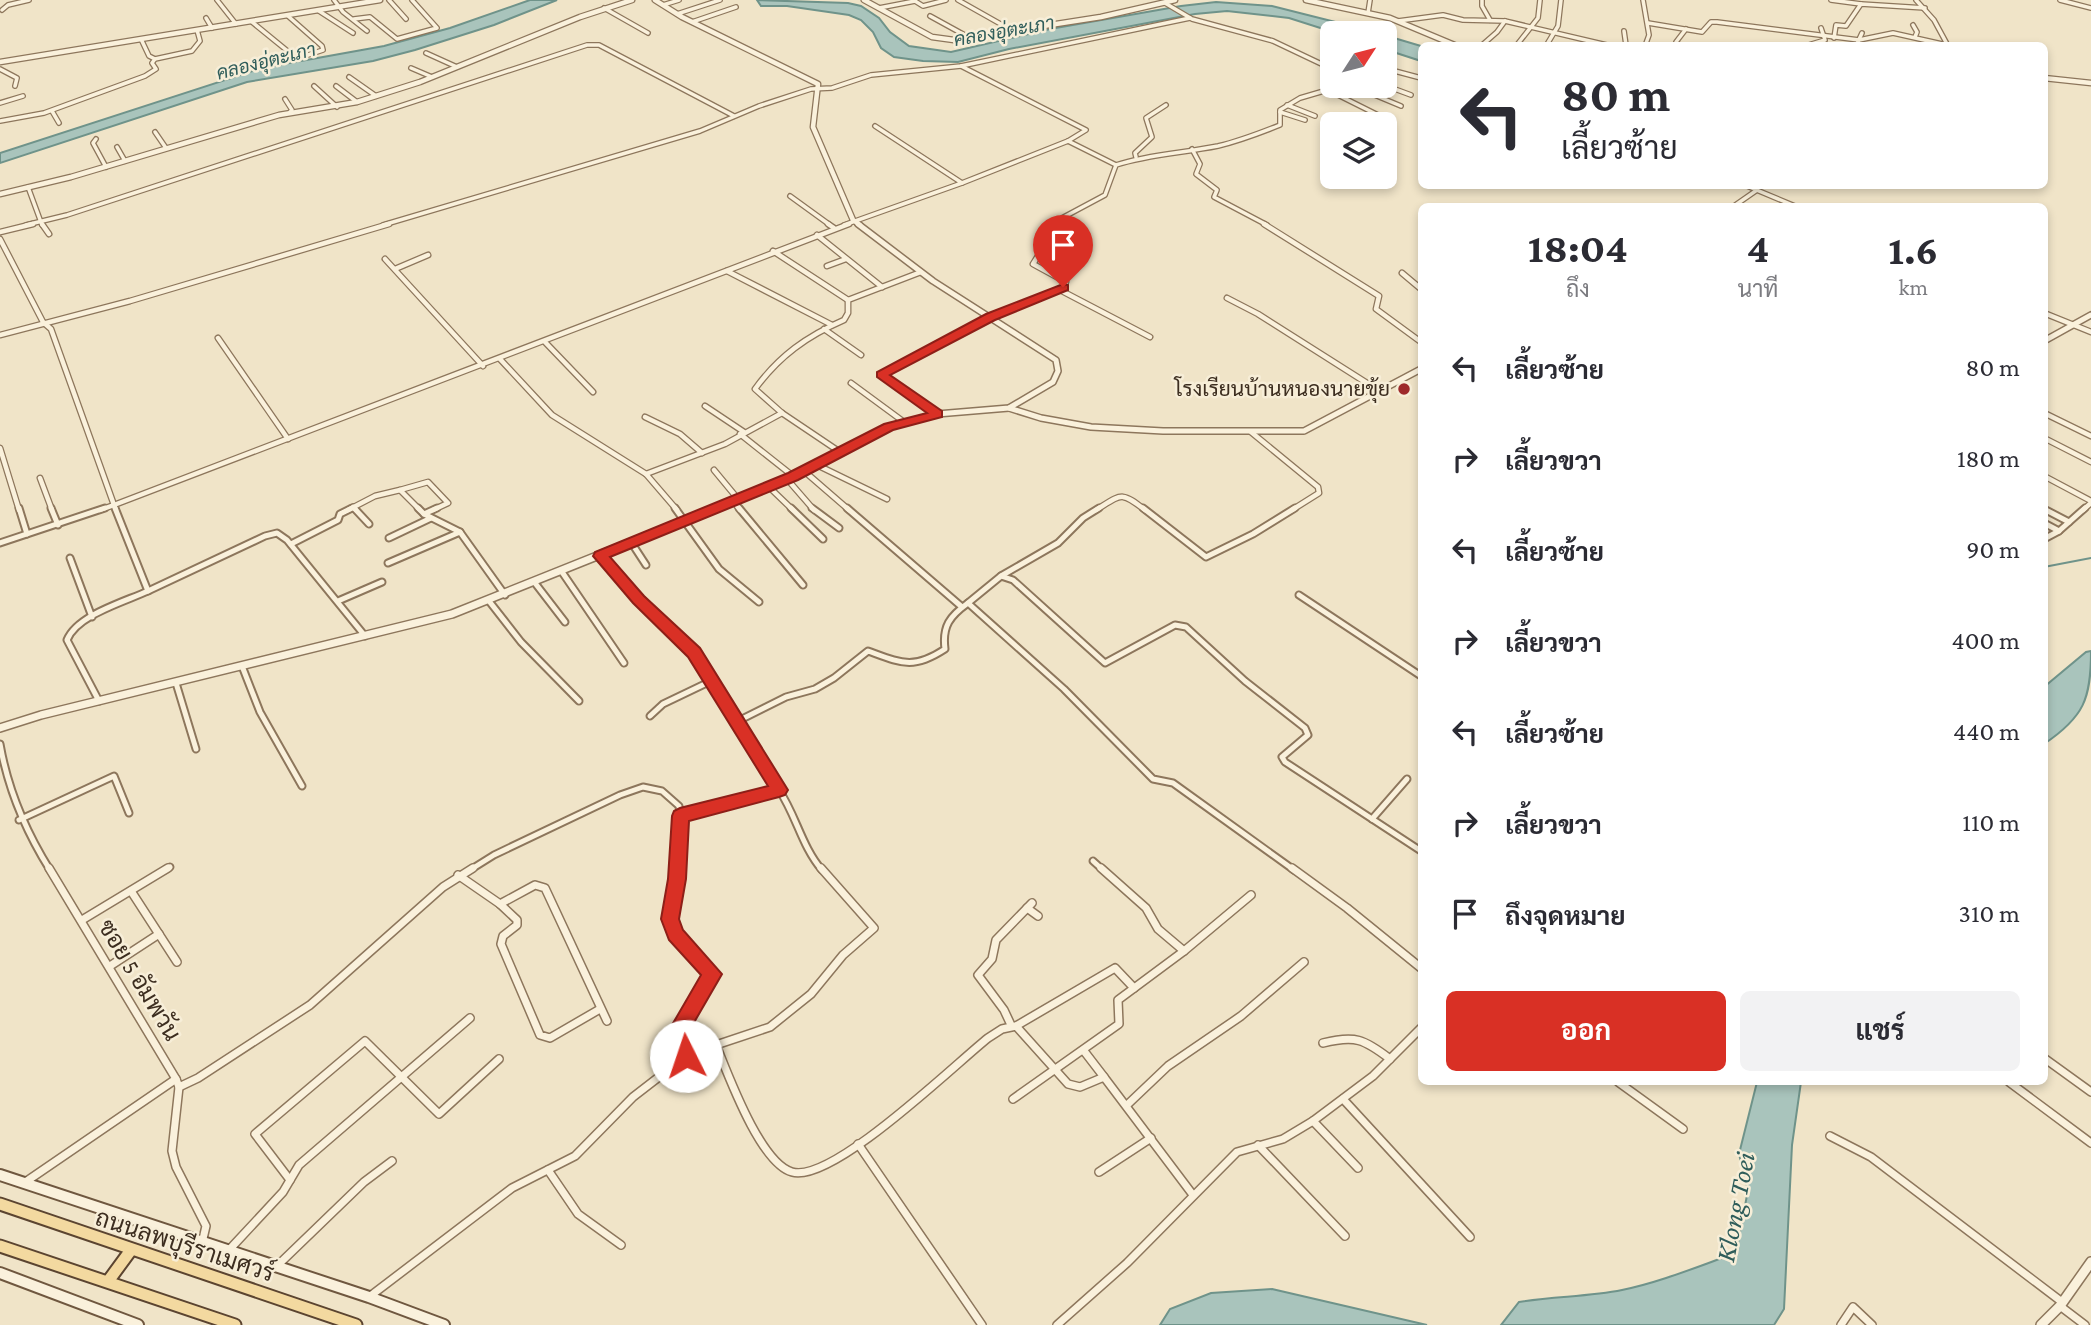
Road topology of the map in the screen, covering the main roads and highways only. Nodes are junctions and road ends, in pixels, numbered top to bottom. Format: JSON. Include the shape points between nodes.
{"nodes":[{"id":1,"x":0,"y":1175,"type":"edge"},
{"id":2,"x":0,"y":1204,"type":"edge"},
{"id":3,"x":0,"y":1246,"type":"edge"},
{"id":4,"x":131,"y":1251,"type":"junction"},
{"id":5,"x":0,"y":1273,"type":"edge"},
{"id":6,"x":109,"y":1280,"type":"junction"},
{"id":7,"x":138,"y":1325,"type":"edge"},
{"id":8,"x":235,"y":1325,"type":"edge"},
{"id":9,"x":356,"y":1325,"type":"edge"},
{"id":10,"x":444,"y":1325,"type":"edge"}],
"edges":[{"from":1,"to":10,"type":"main road"},
{"from":2,"to":4,"type":"main road","name":"ถนนลพบุรีราเมศวร์"},
{"from":3,"to":6,"type":"main road"},
{"from":4,"to":6,"type":"main road"},
{"from":4,"to":9,"type":"main road","name":"ถนนลพบุรีราเมศวร์"},
{"from":5,"to":7,"type":"main road"},
{"from":6,"to":8,"type":"main road"}]}
